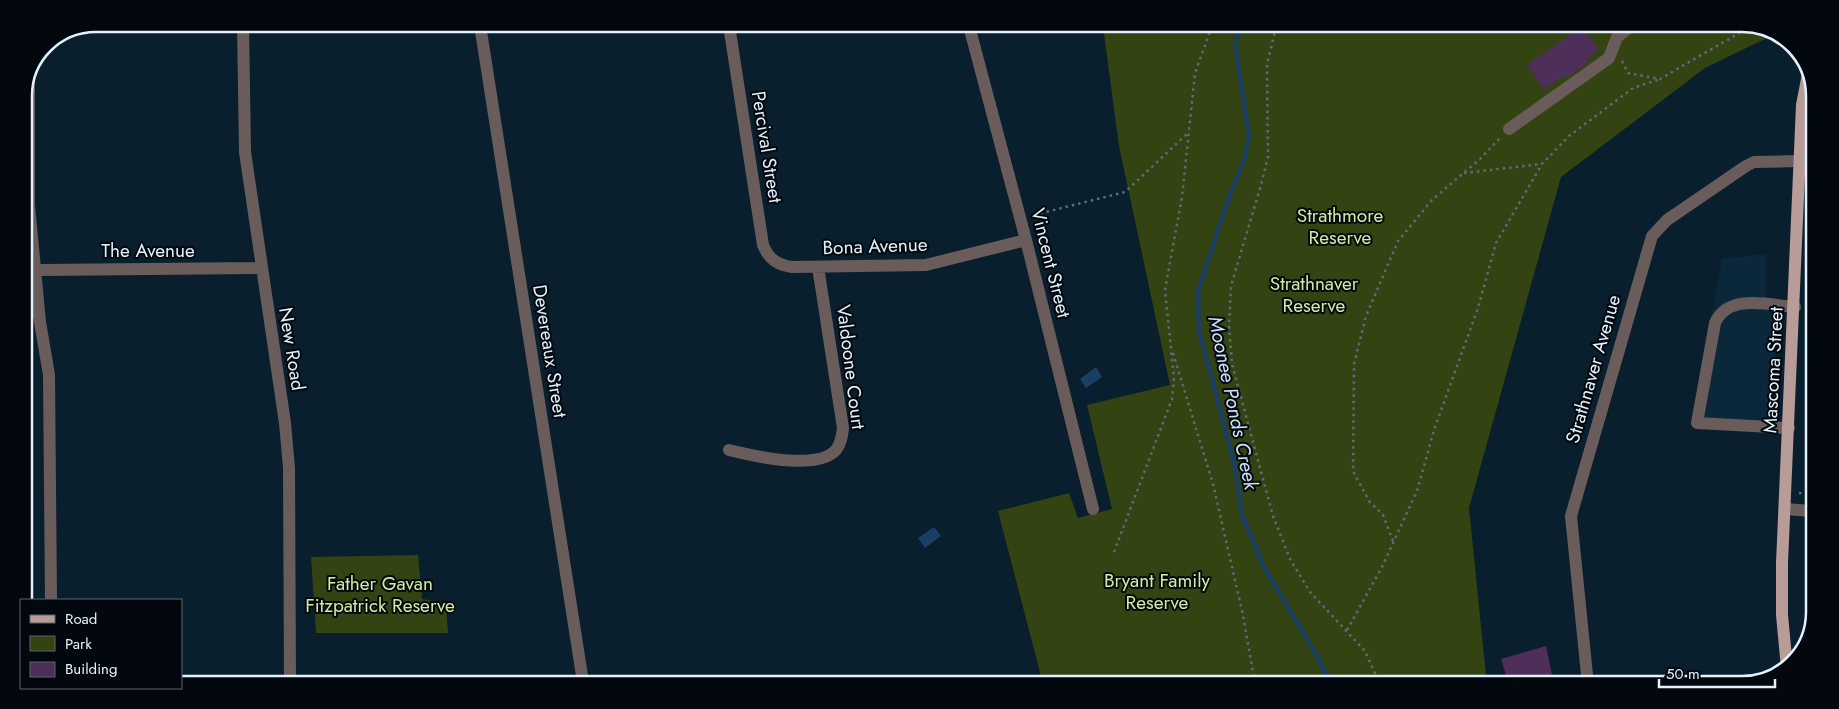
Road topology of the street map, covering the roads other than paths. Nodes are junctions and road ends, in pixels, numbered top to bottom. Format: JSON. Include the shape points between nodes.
{"nodes":[{"id":1,"x":243,"y":32,"type":"edge"},
{"id":2,"x":481,"y":32,"type":"edge"},
{"id":3,"x":730,"y":32,"type":"edge"},
{"id":4,"x":971,"y":32,"type":"edge"},
{"id":5,"x":1624,"y":32,"type":"edge"},
{"id":6,"x":1805,"y":87,"type":"edge"},
{"id":7,"x":1509,"y":129,"type":"road end"},
{"id":8,"x":1800,"y":160,"type":"junction"},
{"id":9,"x":1026,"y":240,"type":"junction"},
{"id":10,"x":782,"y":266,"type":"joint"},
{"id":11,"x":818,"y":267,"type":"junction"},
{"id":12,"x":261,"y":268,"type":"junction"},
{"id":13,"x":32,"y":270,"type":"edge"},
{"id":14,"x":32,"y":289,"type":"edge"},
{"id":15,"x":1795,"y":307,"type":"junction"},
{"id":16,"x":1789,"y":428,"type":"junction"},
{"id":17,"x":729,"y":450,"type":"dead end"},
{"id":18,"x":1785,"y":509,"type":"junction"},
{"id":19,"x":1093,"y":510,"type":"dead end"},
{"id":20,"x":1806,"y":511,"type":"edge"},
{"id":21,"x":51,"y":599,"type":"edge"},
{"id":22,"x":1785,"y":660,"type":"edge"},
{"id":23,"x":290,"y":676,"type":"edge"},
{"id":24,"x":581,"y":676,"type":"edge"},
{"id":25,"x":1587,"y":676,"type":"edge"}],
"edges":[{"from":1,"to":12,"type":"street","name":"New Road","via":[[246,152]]},
{"from":2,"to":24,"type":"street","name":"Devereaux Street"},
{"from":3,"to":10,"type":"street","name":"Percival Street","via":[[764,245],[767,254]]},
{"from":4,"to":9,"type":"street","name":"Vincent Street"},
{"from":5,"to":7,"type":"street","via":[[1617,37],[1609,58]]},
{"from":6,"to":8,"type":"main road","name":"Mascoma Street"},
{"from":8,"to":15,"type":"main road","name":"Mascoma Street"},
{"from":8,"to":25,"type":"street","name":"Strathnaver Avenue","via":[[1763,161],[1746,166],[1667,220],[1652,236],[1571,516]]},
{"from":9,"to":11,"type":"street","name":"Bona Avenue","via":[[926,265]]},
{"from":9,"to":19,"type":"street","name":"Vincent Street"},
{"from":10,"to":11,"type":"street","name":"Bona Avenue"},
{"from":11,"to":17,"type":"street","name":"Valdoone Court","via":[[844,428],[837,449],[821,458],[787,460]]},
{"from":12,"to":13,"type":"street","name":"The Avenue"},
{"from":12,"to":23,"type":"street","name":"New Road","via":[[289,468]]},
{"from":14,"to":21,"type":"street","via":[[49,376]]},
{"from":15,"to":16,"type":"main road","name":"Mascoma Street"},
{"from":15,"to":16,"type":"street","via":[[1738,304],[1727,307],[1718,315],[1697,423]]},
{"from":16,"to":18,"type":"main road","name":"Mascoma Street"},
{"from":18,"to":20,"type":"street"},
{"from":18,"to":22,"type":"main road","name":"Mascoma Street","via":[[1782,616]]}]}
